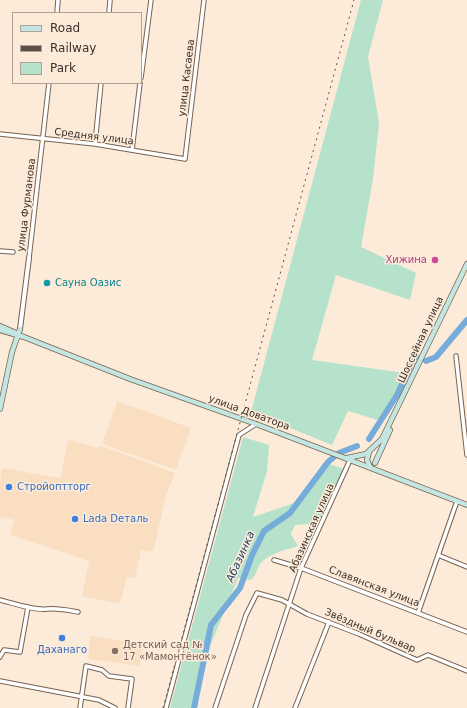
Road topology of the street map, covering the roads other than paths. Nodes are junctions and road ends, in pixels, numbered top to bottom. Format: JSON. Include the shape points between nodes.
{"nodes":[{"id":1,"x":58,"y":0,"type":"edge"},
{"id":2,"x":110,"y":0,"type":"edge"},
{"id":3,"x":151,"y":0,"type":"edge"},
{"id":4,"x":204,"y":0,"type":"edge"},
{"id":5,"x":57,"y":12,"type":"edge"},
{"id":6,"x":109,"y":12,"type":"edge"},
{"id":7,"x":142,"y":70,"type":"edge"},
{"id":8,"x":49,"y":84,"type":"edge"},
{"id":9,"x":101,"y":84,"type":"edge"},
{"id":10,"x":140,"y":84,"type":"edge"},
{"id":11,"x":0,"y":134,"type":"edge"},
{"id":12,"x":43,"y":139,"type":"junction"},
{"id":13,"x":95,"y":144,"type":"junction"},
{"id":14,"x":132,"y":150,"type":"junction"},
{"id":15,"x":185,"y":158,"type":"joint"},
{"id":16,"x":0,"y":251,"type":"edge"},
{"id":17,"x":13,"y":252,"type":"dead end"},
{"id":18,"x":29,"y":258,"type":"joint"},
{"id":19,"x":467,"y":266,"type":"edge"},
{"id":20,"x":0,"y":326,"type":"edge"},
{"id":21,"x":0,"y":330,"type":"edge"},
{"id":22,"x":18,"y":333,"type":"junction"},
{"id":23,"x":456,"y":356,"type":"dead end"},
{"id":24,"x":0,"y":396,"type":"edge"},
{"id":25,"x":0,"y":409,"type":"edge"},
{"id":26,"x":256,"y":424,"type":"junction"},
{"id":27,"x":391,"y":424,"type":"junction"},
{"id":28,"x":370,"y":452,"type":"junction"},
{"id":29,"x":467,"y":454,"type":"edge"},
{"id":30,"x":342,"y":457,"type":"junction"},
{"id":31,"x":350,"y":460,"type":"junction"},
{"id":32,"x":375,"y":463,"type":"junction"},
{"id":33,"x":370,"y":468,"type":"junction"},
{"id":34,"x":381,"y":472,"type":"junction"},
{"id":35,"x":457,"y":501,"type":"junction"},
{"id":36,"x":467,"y":505,"type":"edge"},
{"id":37,"x":438,"y":555,"type":"junction"},
{"id":38,"x":274,"y":560,"type":"dead end"},
{"id":39,"x":467,"y":567,"type":"edge"},
{"id":40,"x":302,"y":568,"type":"junction"},
{"id":41,"x":0,"y":600,"type":"edge"},
{"id":42,"x":290,"y":604,"type":"junction"},
{"id":43,"x":28,"y":607,"type":"junction"},
{"id":44,"x":78,"y":612,"type":"dead end"},
{"id":45,"x":418,"y":613,"type":"junction"},
{"id":46,"x":328,"y":622,"type":"junction"},
{"id":47,"x":467,"y":632,"type":"edge"},
{"id":48,"x":0,"y":657,"type":"edge"},
{"id":49,"x":467,"y":671,"type":"edge"},
{"id":50,"x":0,"y":681,"type":"edge"},
{"id":51,"x":82,"y":697,"type":"junction"},
{"id":52,"x":80,"y":708,"type":"edge"},
{"id":53,"x":115,"y":708,"type":"edge"},
{"id":54,"x":128,"y":708,"type":"edge"},
{"id":55,"x":166,"y":708,"type":"edge"},
{"id":56,"x":215,"y":708,"type":"edge"},
{"id":57,"x":255,"y":708,"type":"edge"},
{"id":58,"x":294,"y":708,"type":"edge"}],
"edges":[{"from":1,"to":5,"type":"street"},
{"from":2,"to":6,"type":"street"},
{"from":3,"to":7,"type":"street"},
{"from":4,"to":15,"type":"street","name":"улица Касаева"},
{"from":8,"to":12,"type":"street","name":"улица Фурманова"},
{"from":9,"to":13,"type":"street"},
{"from":10,"to":14,"type":"street"},
{"from":11,"to":12,"type":"street","name":"Средняя улица"},
{"from":12,"to":13,"type":"street","name":"Средняя улица"},
{"from":12,"to":18,"type":"street","name":"улица Фурманова"},
{"from":13,"to":14,"type":"street","name":"Средняя улица"},
{"from":14,"to":15,"type":"street","name":"Средняя улица"},
{"from":16,"to":17,"type":"street"},
{"from":18,"to":22,"type":"street","name":"улица Фурманова"},
{"from":19,"to":27,"type":"main road","name":"Шоссейная улица"},
{"from":20,"to":22,"type":"main road","name":"улица Доватора"},
{"from":21,"to":22,"type":"main road","name":"улица Доватора"},
{"from":22,"to":24,"type":"main road","via":[[11,344]]},
{"from":22,"to":25,"type":"main road"},
{"from":22,"to":26,"type":"main road","name":"улица Доватора","via":[[24,338],[130,379]]},
{"from":23,"to":29,"type":"street"},
{"from":26,"to":30,"type":"main road","name":"улица Доватора"},
{"from":26,"to":55,"type":"street","via":[[239,435]]},
{"from":27,"to":28,"type":"main road","name":"Шоссейная улица","via":[[380,443]]},
{"from":27,"to":32,"type":"main road","name":"Шоссейная улица"},
{"from":28,"to":30,"type":"main road"},
{"from":28,"to":32,"type":"main road"},
{"from":28,"to":33,"type":"main road","via":[[367,460]]},
{"from":30,"to":31,"type":"main road","name":"улица Доватора"},
{"from":31,"to":33,"type":"main road","name":"улица Доватора"},
{"from":31,"to":40,"type":"street","name":"Абазинская улица"},
{"from":32,"to":34,"type":"main road"},
{"from":33,"to":34,"type":"main road","name":"улица Доватора"},
{"from":34,"to":35,"type":"main road","name":"улица Доватора"},
{"from":35,"to":36,"type":"main road","name":"улица Доватора"},
{"from":35,"to":37,"type":"street"},
{"from":37,"to":39,"type":"street"},
{"from":37,"to":45,"type":"street"},
{"from":38,"to":40,"type":"street","name":"Славянская улица"},
{"from":40,"to":42,"type":"street","name":"Абазинская улица"},
{"from":40,"to":45,"type":"street","name":"Славянская улица"},
{"from":41,"to":43,"type":"street"},
{"from":42,"to":46,"type":"street","name":"Звёздный бульвар"},
{"from":42,"to":56,"type":"street","via":[[256,593],[246,615]]},
{"from":42,"to":57,"type":"street","name":"Абазинская улица"},
{"from":43,"to":44,"type":"street","via":[[51,607]]},
{"from":43,"to":48,"type":"street","via":[[20,652],[4,650]]},
{"from":45,"to":47,"type":"street","name":"Славянская улица"},
{"from":46,"to":49,"type":"street","name":"Звёздный бульвар","via":[[417,660],[428,655]]},
{"from":46,"to":58,"type":"street"},
{"from":50,"to":51,"type":"street"},
{"from":51,"to":52,"type":"street"},
{"from":51,"to":53,"type":"street","via":[[99,700]]},
{"from":51,"to":54,"type":"street","via":[[86,666],[102,670],[109,676],[132,679]]}]}
